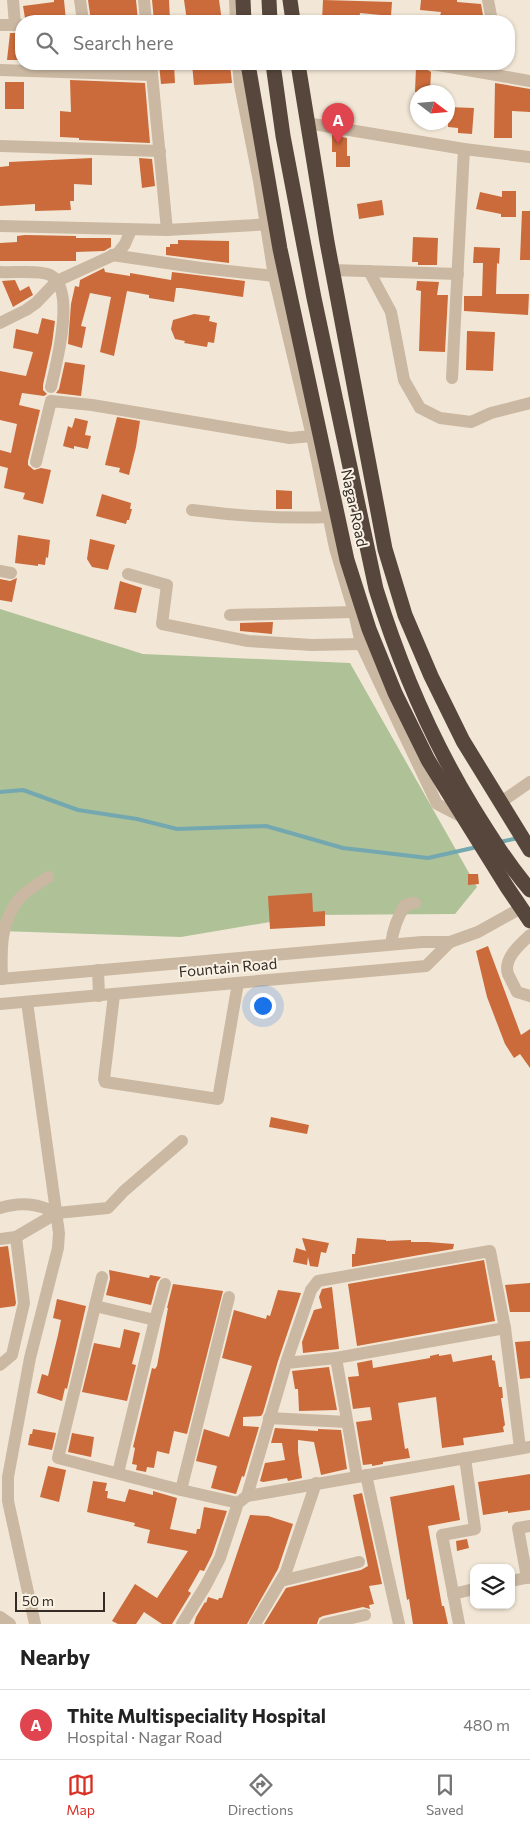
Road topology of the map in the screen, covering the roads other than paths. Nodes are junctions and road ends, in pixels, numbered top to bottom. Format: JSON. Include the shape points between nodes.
{"nodes":[{"id":1,"x":13,"y":0,"type":"edge"},
{"id":2,"x":80,"y":0,"type":"edge"},
{"id":3,"x":144,"y":0,"type":"edge"},
{"id":4,"x":235,"y":0,"type":"edge"},
{"id":5,"x":242,"y":0,"type":"edge"},
{"id":6,"x":269,"y":0,"type":"edge"},
{"id":7,"x":290,"y":0,"type":"edge"},
{"id":8,"x":488,"y":0,"type":"edge"},
{"id":9,"x":16,"y":15,"type":"edge"},
{"id":10,"x":82,"y":15,"type":"edge"},
{"id":11,"x":145,"y":15,"type":"edge"},
{"id":12,"x":236,"y":15,"type":"edge"},
{"id":13,"x":243,"y":15,"type":"edge"},
{"id":14,"x":270,"y":15,"type":"edge"},
{"id":15,"x":292,"y":15,"type":"edge"},
{"id":16,"x":491,"y":15,"type":"edge"},
{"id":17,"x":0,"y":25,"type":"edge"},
{"id":18,"x":15,"y":25,"type":"edge"},
{"id":19,"x":0,"y":70,"type":"edge"},
{"id":20,"x":151,"y":70,"type":"edge"},
{"id":21,"x":239,"y":70,"type":"edge"},
{"id":22,"x":249,"y":70,"type":"edge"},
{"id":23,"x":274,"y":70,"type":"edge"},
{"id":24,"x":299,"y":70,"type":"edge"},
{"id":25,"x":467,"y":70,"type":"edge"},
{"id":26,"x":530,"y":81,"type":"edge"},
{"id":27,"x":307,"y":123,"type":"junction"},
{"id":28,"x":0,"y":146,"type":"edge"},
{"id":29,"x":464,"y":149,"type":"junction"},
{"id":30,"x":160,"y":151,"type":"junction"},
{"id":31,"x":530,"y":157,"type":"edge"},
{"id":32,"x":271,"y":225,"type":"junction"},
{"id":33,"x":0,"y":226,"type":"edge"},
{"id":34,"x":131,"y":230,"type":"junction"},
{"id":35,"x":167,"y":230,"type":"junction"},
{"id":36,"x":112,"y":255,"type":"junction"},
{"id":37,"x":332,"y":270,"type":"junction"},
{"id":38,"x":368,"y":271,"type":"junction"},
{"id":39,"x":0,"y":272,"type":"edge"},
{"id":40,"x":458,"y":274,"type":"junction"},
{"id":41,"x":274,"y":276,"type":"junction"},
{"id":42,"x":57,"y":281,"type":"junction"},
{"id":43,"x":0,"y":323,"type":"edge"},
{"id":44,"x":452,"y":378,"type":"dead end"},
{"id":45,"x":51,"y":387,"type":"dead end"},
{"id":46,"x":530,"y":403,"type":"edge"},
{"id":47,"x":312,"y":436,"type":"junction"},
{"id":48,"x":36,"y":462,"type":"dead end"},
{"id":49,"x":192,"y":510,"type":"dead end"},
{"id":50,"x":329,"y":517,"type":"junction"},
{"id":51,"x":128,"y":574,"type":"dead end"},
{"id":52,"x":354,"y":612,"type":"junction"},
{"id":53,"x":230,"y":614,"type":"dead end"},
{"id":54,"x":361,"y":644,"type":"junction"},
{"id":55,"x":530,"y":782,"type":"edge"},
{"id":56,"x":501,"y":802,"type":"junction"},
{"id":57,"x":464,"y":818,"type":"junction"},
{"id":58,"x":525,"y":842,"type":"edge"},
{"id":59,"x":484,"y":843,"type":"junction"},
{"id":60,"x":48,"y":877,"type":"dead end"},
{"id":61,"x":530,"y":890,"type":"edge"},
{"id":62,"x":415,"y":903,"type":"dead end"},
{"id":63,"x":521,"y":908,"type":"junction"},
{"id":64,"x":530,"y":921,"type":"edge"},
{"id":65,"x":530,"y":935,"type":"edge"},
{"id":66,"x":450,"y":942,"type":"junction"},
{"id":67,"x":392,"y":944,"type":"junction"},
{"id":68,"x":98,"y":970,"type":"junction"},
{"id":69,"x":1,"y":979,"type":"edge"},
{"id":70,"x":238,"y":983,"type":"junction"},
{"id":71,"x":114,"y":995,"type":"junction"},
{"id":72,"x":99,"y":996,"type":"junction"},
{"id":73,"x":530,"y":996,"type":"edge"},
{"id":74,"x":27,"y":1002,"type":"junction"},
{"id":75,"x":0,"y":1004,"type":"edge"},
{"id":76,"x":182,"y":1141,"type":"dead end"},
{"id":77,"x":0,"y":1208,"type":"edge"},
{"id":78,"x":57,"y":1213,"type":"junction"},
{"id":79,"x":16,"y":1237,"type":"junction"},
{"id":80,"x":0,"y":1239,"type":"edge"},
{"id":81,"x":102,"y":1276,"type":"dead end"},
{"id":82,"x":166,"y":1284,"type":"dead end"},
{"id":83,"x":229,"y":1297,"type":"dead end"},
{"id":84,"x":95,"y":1306,"type":"junction"},
{"id":85,"x":155,"y":1320,"type":"junction"},
{"id":86,"x":505,"y":1328,"type":"junction"},
{"id":87,"x":12,"y":1355,"type":"junction"},
{"id":88,"x":30,"y":1358,"type":"junction"},
{"id":89,"x":336,"y":1358,"type":"junction"},
{"id":90,"x":286,"y":1363,"type":"junction"},
{"id":91,"x":0,"y":1366,"type":"edge"},
{"id":92,"x":269,"y":1418,"type":"junction"},
{"id":93,"x":347,"y":1422,"type":"junction"},
{"id":94,"x":525,"y":1447,"type":"edge"},
{"id":95,"x":465,"y":1458,"type":"junction"},
{"id":96,"x":4,"y":1471,"type":"edge"},
{"id":97,"x":118,"y":1473,"type":"junction"},
{"id":98,"x":361,"y":1475,"type":"junction"},
{"id":99,"x":316,"y":1483,"type":"junction"},
{"id":100,"x":181,"y":1490,"type":"junction"},
{"id":101,"x":243,"y":1499,"type":"junction"},
{"id":102,"x":530,"y":1526,"type":"edge"},
{"id":103,"x":359,"y":1562,"type":"dead end"},
{"id":104,"x":529,"y":1577,"type":"edge"},
{"id":105,"x":515,"y":1580,"type":"edge"},
{"id":106,"x":280,"y":1581,"type":"junction"},
{"id":107,"x":470,"y":1591,"type":"edge"},
{"id":108,"x":453,"y":1594,"type":"junction"},
{"id":109,"x":365,"y":1615,"type":"dead end"},
{"id":110,"x":0,"y":1617,"type":"edge"},
{"id":111,"x":10,"y":1624,"type":"edge"},
{"id":112,"x":36,"y":1624,"type":"edge"},
{"id":113,"x":182,"y":1624,"type":"edge"},
{"id":114,"x":255,"y":1624,"type":"edge"},
{"id":115,"x":325,"y":1624,"type":"edge"},
{"id":116,"x":398,"y":1624,"type":"edge"},
{"id":117,"x":459,"y":1624,"type":"edge"}],
"edges":[{"from":1,"to":9,"type":"street"},
{"from":2,"to":10,"type":"street"},
{"from":3,"to":11,"type":"street"},
{"from":4,"to":12,"type":"street"},
{"from":5,"to":13,"type":"highway"},
{"from":6,"to":14,"type":"highway"},
{"from":7,"to":15,"type":"highway"},
{"from":8,"to":16,"type":"street"},
{"from":17,"to":18,"type":"street"},
{"from":19,"to":20,"type":"street"},
{"from":20,"to":30,"type":"street"},
{"from":21,"to":32,"type":"street"},
{"from":22,"to":32,"type":"highway","name":"Nagar Road"},
{"from":23,"to":59,"type":"highway","via":[[308,269],[376,589],[412,691]]},
{"from":24,"to":27,"type":"highway","name":"Nagar Road"},
{"from":25,"to":26,"type":"street"},
{"from":27,"to":29,"type":"street"},
{"from":27,"to":37,"type":"highway","name":"Nagar Road"},
{"from":28,"to":30,"type":"street"},
{"from":29,"to":31,"type":"street"},
{"from":29,"to":40,"type":"street"},
{"from":30,"to":35,"type":"street"},
{"from":32,"to":35,"type":"street"},
{"from":32,"to":41,"type":"street"},
{"from":32,"to":57,"type":"highway","name":"Nagar Road","via":[[347,560],[368,629],[428,760]]},
{"from":33,"to":34,"type":"street"},
{"from":34,"to":35,"type":"street"},
{"from":34,"to":36,"type":"street","via":[[125,244]]},
{"from":36,"to":41,"type":"street"},
{"from":36,"to":42,"type":"street"},
{"from":37,"to":38,"type":"street"},
{"from":37,"to":56,"type":"highway","name":"Nagar Road","via":[[385,550],[405,615],[463,741]]},
{"from":38,"to":40,"type":"street"},
{"from":38,"to":46,"type":"street","via":[[391,312],[404,380],[420,408],[440,418],[471,422]]},
{"from":39,"to":42,"type":"street","via":[[44,273]]},
{"from":40,"to":44,"type":"street"},
{"from":41,"to":47,"type":"street"},
{"from":42,"to":43,"type":"street","via":[[36,303]]},
{"from":42,"to":45,"type":"street","via":[[64,324]]},
{"from":47,"to":48,"type":"street","via":[[290,438],[51,401]]},
{"from":47,"to":50,"type":"street"},
{"from":49,"to":50,"type":"street","via":[[236,516]]},
{"from":50,"to":52,"type":"street"},
{"from":51,"to":54,"type":"street","via":[[167,585],[162,624],[248,641]]},
{"from":52,"to":53,"type":"street"},
{"from":52,"to":54,"type":"street"},
{"from":54,"to":57,"type":"street","via":[[436,804]]},
{"from":55,"to":56,"type":"street"},
{"from":56,"to":58,"type":"highway","name":"Nagar Road"},
{"from":57,"to":59,"type":"highway","name":"Nagar Road"},
{"from":59,"to":61,"type":"highway","via":[[501,853]]},
{"from":59,"to":63,"type":"highway","name":"Nagar Road"},
{"from":60,"to":69,"type":"street","via":[[20,897],[10,913],[1,948]]},
{"from":62,"to":67,"type":"street","via":[[404,905],[394,927]]},
{"from":63,"to":64,"type":"highway","name":"Nagar Road"},
{"from":63,"to":66,"type":"street","name":"Fountain Road","via":[[478,932]]},
{"from":65,"to":73,"type":"street","via":[[510,956],[507,972],[517,992]]},
{"from":66,"to":67,"type":"street","name":"Fountain Road"},
{"from":66,"to":70,"type":"street","name":"Fountain Road","via":[[426,966]]},
{"from":67,"to":68,"type":"street","name":"Fountain Road"},
{"from":68,"to":69,"type":"street","name":"Fountain Road"},
{"from":68,"to":72,"type":"street"},
{"from":70,"to":71,"type":"street","name":"Fountain Road"},
{"from":70,"to":71,"type":"street","via":[[218,1099],[105,1082]]},
{"from":71,"to":72,"type":"street","name":"Fountain Road"},
{"from":72,"to":74,"type":"street","name":"Fountain Road"},
{"from":74,"to":75,"type":"street","name":"Fountain Road"},
{"from":74,"to":78,"type":"street"},
{"from":76,"to":78,"type":"street","via":[[108,1208]]},
{"from":77,"to":78,"type":"street","via":[[14,1203],[40,1205]]},
{"from":78,"to":79,"type":"street"},
{"from":78,"to":88,"type":"street","via":[[58,1248]]},
{"from":79,"to":80,"type":"street"},
{"from":79,"to":87,"type":"street","via":[[24,1303]]},
{"from":81,"to":84,"type":"street"},
{"from":82,"to":85,"type":"street"},
{"from":83,"to":100,"type":"street"},
{"from":84,"to":85,"type":"street"},
{"from":84,"to":97,"type":"street","via":[[58,1458]]},
{"from":85,"to":97,"type":"street"},
{"from":86,"to":89,"type":"street"},
{"from":86,"to":90,"type":"street","via":[[490,1251],[318,1281],[310,1290]]},
{"from":86,"to":94,"type":"street"},
{"from":87,"to":88,"type":"street"},
{"from":87,"to":91,"type":"street"},
{"from":88,"to":96,"type":"street"},
{"from":89,"to":90,"type":"street"},
{"from":89,"to":93,"type":"street"},
{"from":90,"to":92,"type":"street"},
{"from":92,"to":93,"type":"street"},
{"from":92,"to":101,"type":"street"},
{"from":93,"to":98,"type":"street"},
{"from":94,"to":95,"type":"street"},
{"from":95,"to":98,"type":"street"},
{"from":95,"to":108,"type":"street","via":[[475,1529],[442,1535]]},
{"from":96,"to":112,"type":"street"},
{"from":97,"to":100,"type":"street"},
{"from":98,"to":99,"type":"street"},
{"from":98,"to":116,"type":"street"},
{"from":99,"to":101,"type":"street"},
{"from":99,"to":106,"type":"street","via":[[286,1572]]},
{"from":100,"to":101,"type":"street"},
{"from":101,"to":113,"type":"street","via":[[220,1558]]},
{"from":102,"to":104,"type":"street","via":[[518,1528]]},
{"from":103,"to":106,"type":"street"},
{"from":104,"to":105,"type":"street"},
{"from":106,"to":114,"type":"street"},
{"from":107,"to":108,"type":"street"},
{"from":108,"to":117,"type":"street"},
{"from":109,"to":115,"type":"street"},
{"from":110,"to":111,"type":"street"}]}
